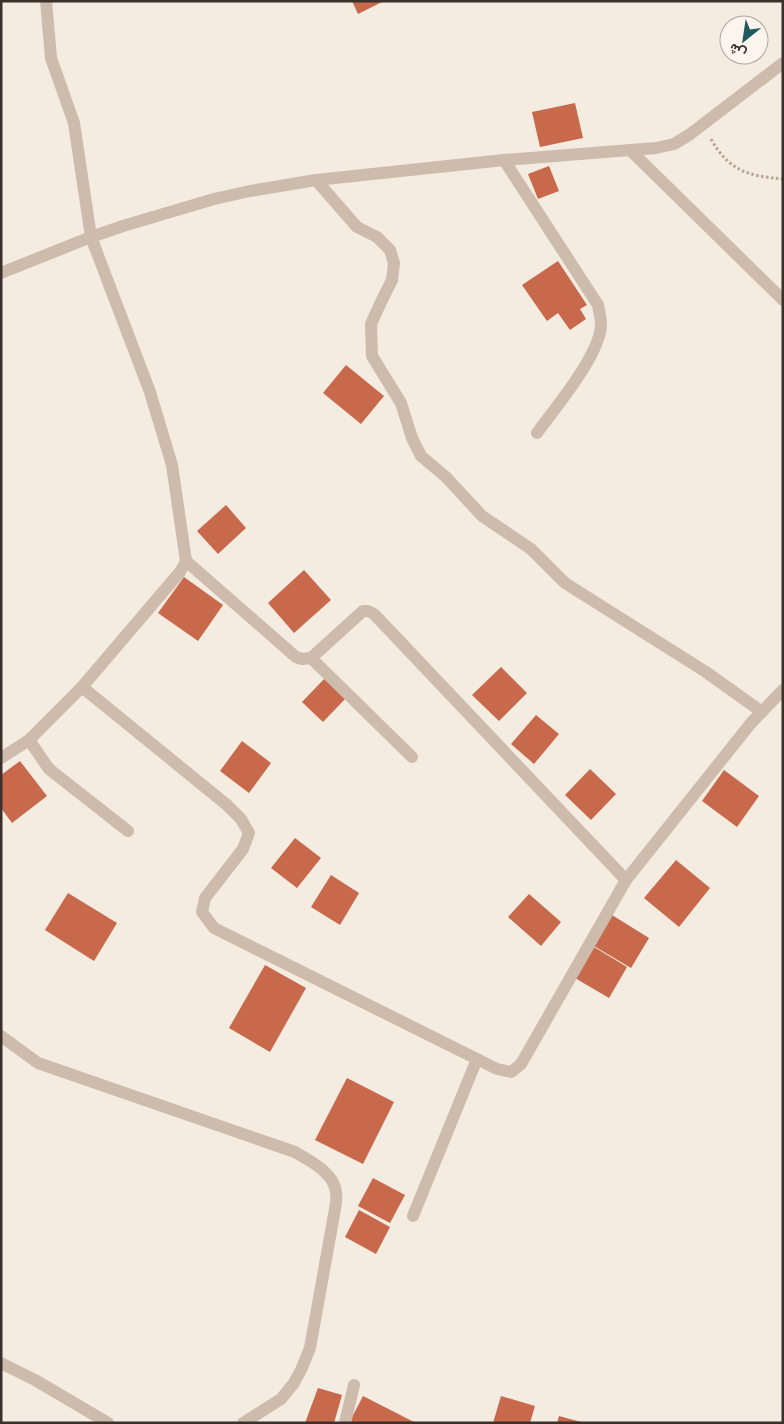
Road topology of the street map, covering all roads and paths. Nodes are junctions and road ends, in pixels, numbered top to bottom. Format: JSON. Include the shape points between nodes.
{"nodes":[{"id":1,"x":46,"y":1,"type":"edge"},
{"id":2,"x":783,"y":63,"type":"edge"},
{"id":3,"x":703,"y":125,"type":"junction"},
{"id":4,"x":630,"y":150,"type":"junction"},
{"id":5,"x":504,"y":160,"type":"junction"},
{"id":6,"x":783,"y":179,"type":"edge"},
{"id":7,"x":316,"y":180,"type":"junction"},
{"id":8,"x":91,"y":237,"type":"junction"},
{"id":9,"x":2,"y":269,"type":"edge"},
{"id":10,"x":783,"y":300,"type":"edge"},
{"id":11,"x":537,"y":433,"type":"dead end"},
{"id":12,"x":186,"y":561,"type":"junction"},
{"id":13,"x":311,"y":658,"type":"junction"},
{"id":14,"x":82,"y":687,"type":"junction"},
{"id":15,"x":783,"y":690,"type":"edge"},
{"id":16,"x":762,"y":712,"type":"junction"},
{"id":17,"x":29,"y":740,"type":"junction"},
{"id":18,"x":412,"y":757,"type":"dead end"},
{"id":19,"x":1,"y":758,"type":"edge"},
{"id":20,"x":128,"y":831,"type":"dead end"},
{"id":21,"x":626,"y":880,"type":"junction"},
{"id":22,"x":1,"y":1036,"type":"edge"},
{"id":23,"x":477,"y":1060,"type":"junction"},
{"id":24,"x":413,"y":1216,"type":"dead end"},
{"id":25,"x":1,"y":1363,"type":"edge"},
{"id":26,"x":354,"y":1385,"type":"dead end"},
{"id":27,"x":108,"y":1423,"type":"edge"},
{"id":28,"x":243,"y":1423,"type":"edge"},
{"id":29,"x":346,"y":1423,"type":"edge"}],
"edges":[{"from":1,"to":8,"type":"street","via":[[51,58],[74,123]]},
{"from":2,"to":3,"type":"street"},
{"from":3,"to":4,"type":"street","via":[[674,144]]},
{"from":3,"to":6,"type":"path","via":[[725,159],[743,172],[757,177]]},
{"from":4,"to":5,"type":"street"},
{"from":4,"to":10,"type":"street"},
{"from":5,"to":7,"type":"street"},
{"from":5,"to":11,"type":"street","via":[[598,305],[601,324],[597,342],[584,368]]},
{"from":7,"to":8,"type":"street","via":[[214,199]]},
{"from":7,"to":16,"type":"street","via":[[357,228],[377,237],[390,250],[394,263],[392,280],[371,324],[372,356],[402,403],[420,456],[446,477],[482,516],[531,549],[565,583],[706,672]]},
{"from":8,"to":9,"type":"street"},
{"from":8,"to":12,"type":"street","via":[[150,392],[172,465]]},
{"from":12,"to":13,"type":"street","via":[[296,657]]},
{"from":12,"to":14,"type":"street"},
{"from":13,"to":18,"type":"street"},
{"from":13,"to":21,"type":"street","via":[[364,611],[374,614]]},
{"from":14,"to":17,"type":"street"},
{"from":14,"to":23,"type":"street","via":[[227,805],[241,818],[250,834],[243,849],[205,898],[202,912],[214,928]]},
{"from":15,"to":16,"type":"street"},
{"from":16,"to":21,"type":"street"},
{"from":17,"to":19,"type":"street"},
{"from":17,"to":20,"type":"street","via":[[49,769]]},
{"from":21,"to":23,"type":"street","via":[[521,1064],[511,1072]]},
{"from":22,"to":28,"type":"street","via":[[38,1063],[295,1152],[329,1176],[336,1191],[335,1209],[310,1348],[294,1383],[281,1399]]},
{"from":23,"to":24,"type":"street"},
{"from":25,"to":27,"type":"street"},
{"from":26,"to":29,"type":"street"}]}
